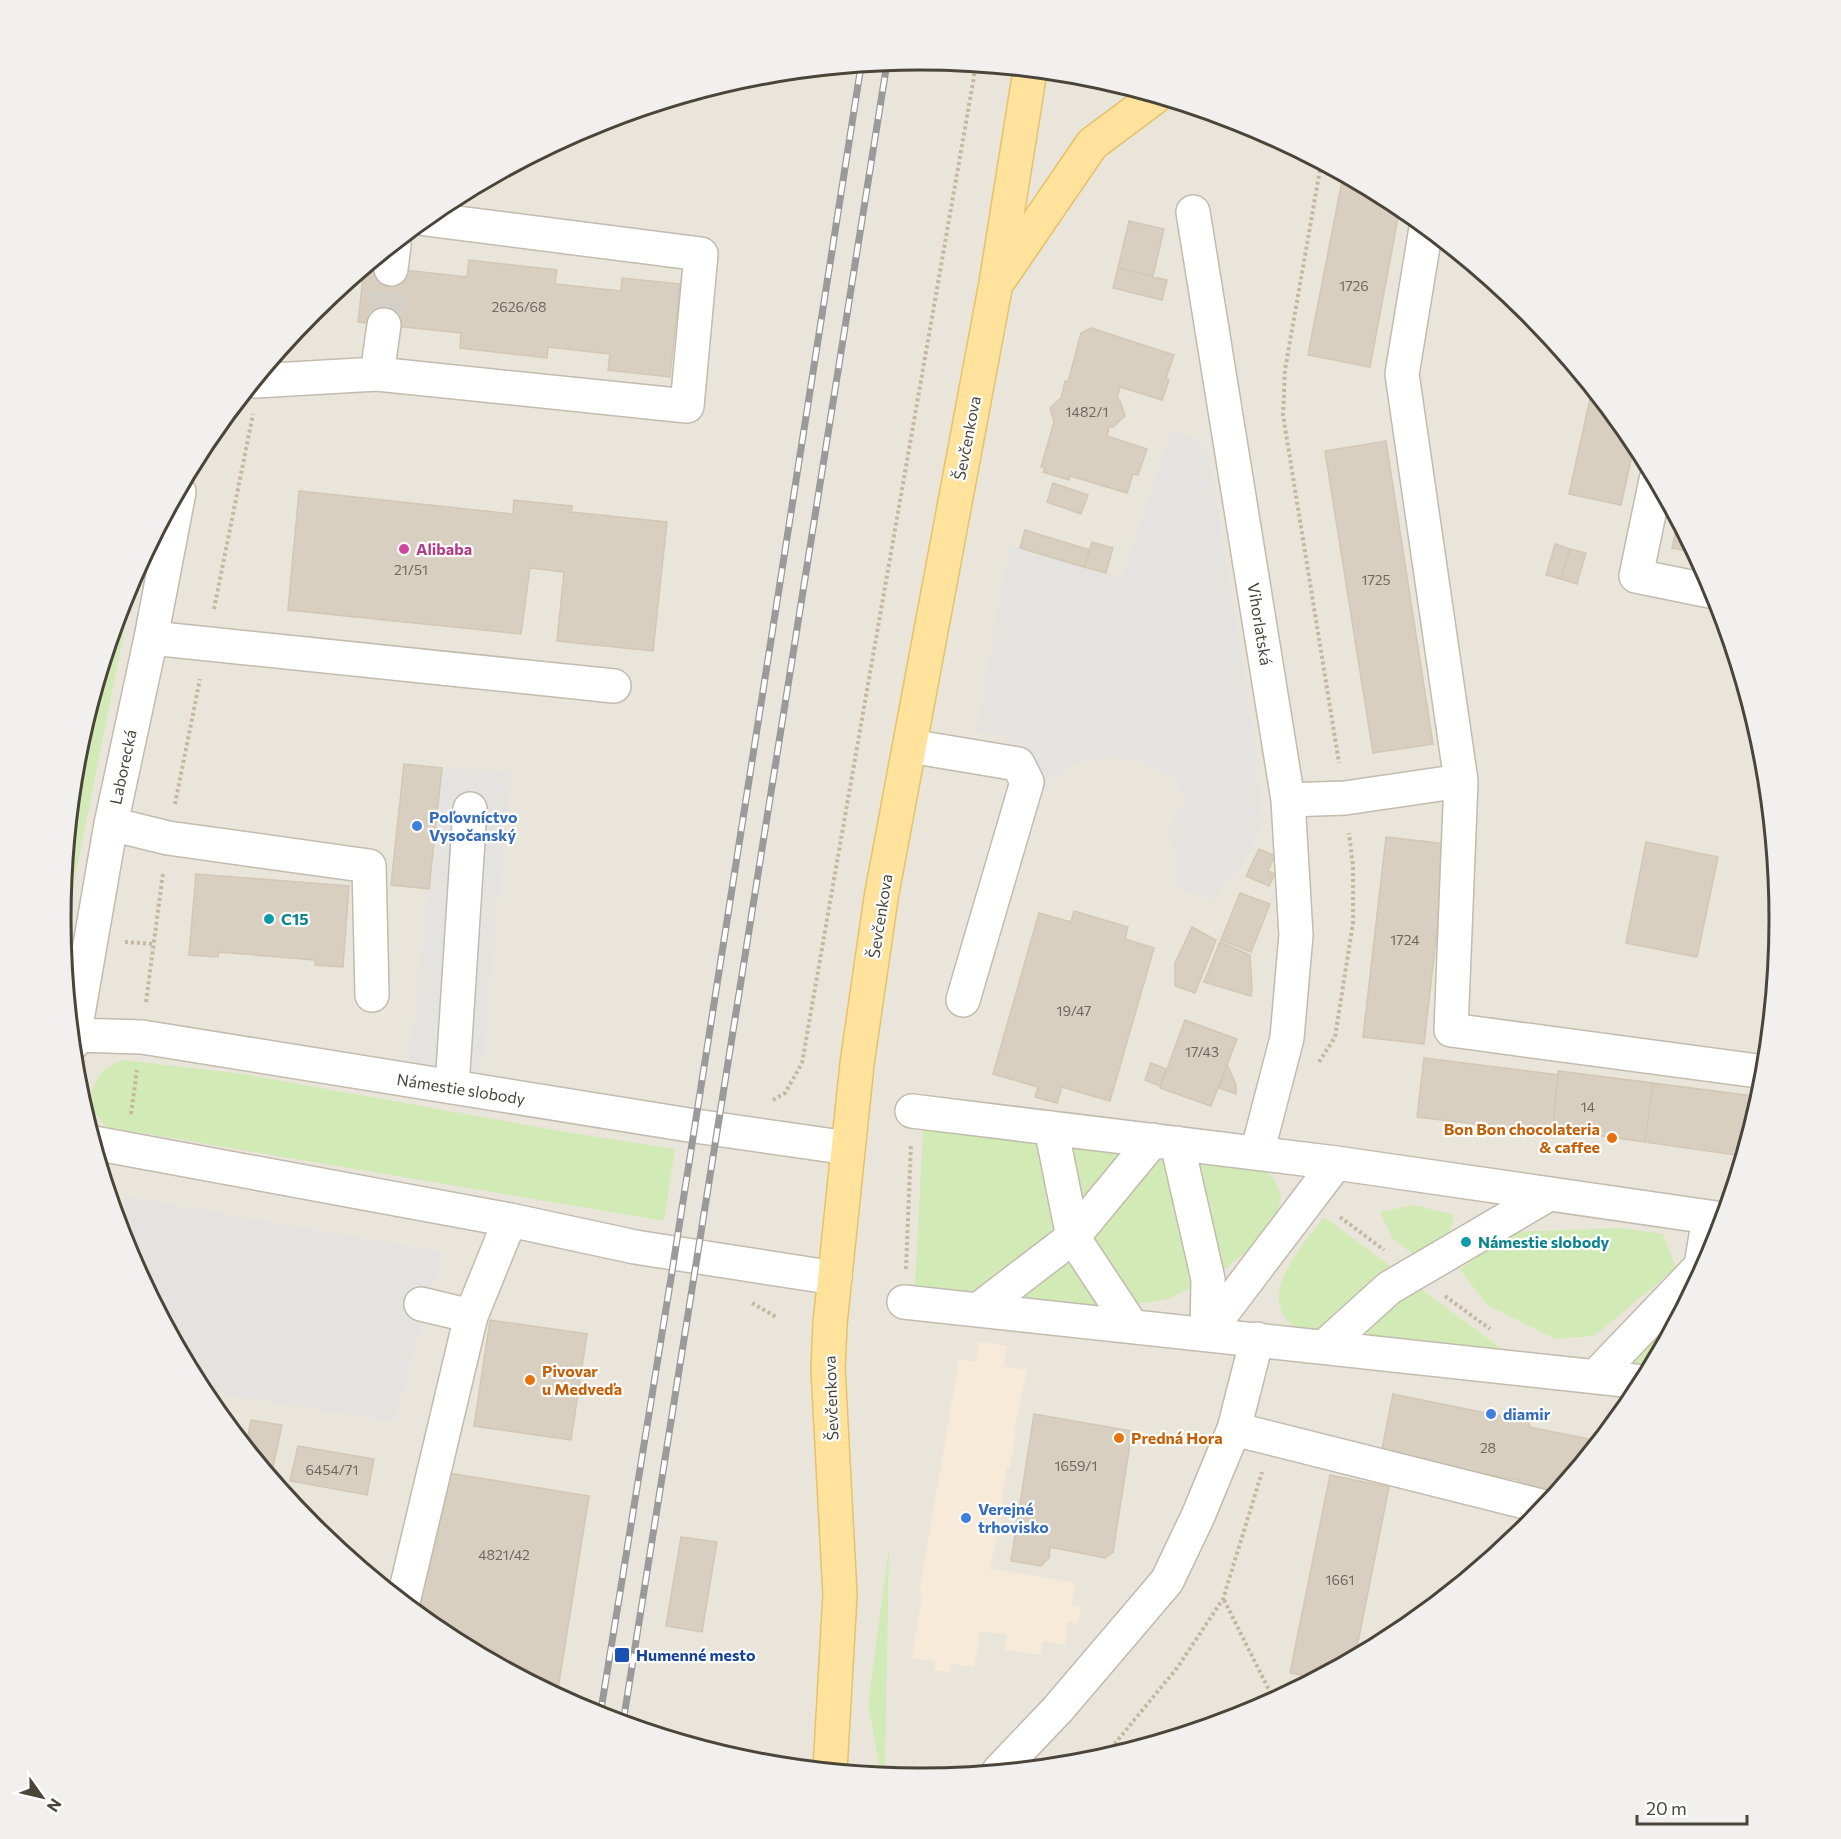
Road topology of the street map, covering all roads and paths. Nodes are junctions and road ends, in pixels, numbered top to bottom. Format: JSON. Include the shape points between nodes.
{"nodes":[{"id":1,"x":975,"y":72,"type":"edge"},
{"id":2,"x":1029,"y":78,"type":"edge"},
{"id":3,"x":1149,"y":102,"type":"edge"},
{"id":4,"x":1321,"y":171,"type":"edge"},
{"id":5,"x":1193,"y":212,"type":"dead end"},
{"id":6,"x":440,"y":221,"type":"edge"},
{"id":7,"x":1429,"y":240,"type":"edge"},
{"id":8,"x":996,"y":283,"type":"junction"},
{"id":9,"x":384,"y":324,"type":"tunnel mouth"},
{"id":10,"x":377,"y":374,"type":"junction"},
{"id":11,"x":265,"y":380,"type":"edge"},
{"id":12,"x":1654,"y":491,"type":"edge"},
{"id":13,"x":175,"y":514,"type":"edge"},
{"id":14,"x":1703,"y":589,"type":"edge"},
{"id":15,"x":151,"y":638,"type":"junction"},
{"id":16,"x":614,"y":686,"type":"dead end"},
{"id":17,"x":910,"y":746,"type":"junction"},
{"id":18,"x":1461,"y":781,"type":"junction"},
{"id":19,"x":1345,"y":798,"type":"junction"},
{"id":20,"x":1288,"y":800,"type":"junction"},
{"id":21,"x":470,"y":809,"type":"dead end"},
{"id":22,"x":111,"y":824,"type":"junction"},
{"id":23,"x":117,"y":942,"type":"dead end"},
{"id":24,"x":372,"y":995,"type":"dead end"},
{"id":25,"x":963,"y":1000,"type":"dead end"},
{"id":26,"x":146,"y":1002,"type":"dead end"},
{"id":27,"x":78,"y":1018,"type":"edge"},
{"id":28,"x":1335,"y":1038,"type":"dead end"},
{"id":29,"x":80,"y":1039,"type":"edge"},
{"id":30,"x":802,"y":1063,"type":"dead end"},
{"id":31,"x":137,"y":1070,"type":"dead end"},
{"id":32,"x":1755,"y":1071,"type":"edge"},
{"id":33,"x":452,"y":1087,"type":"junction"},
{"id":34,"x":912,"y":1111,"type":"joint"},
{"id":35,"x":131,"y":1117,"type":"dead end"},
{"id":36,"x":1051,"y":1128,"type":"junction"},
{"id":37,"x":1165,"y":1142,"type":"junction"},
{"id":38,"x":102,"y":1145,"type":"edge"},
{"id":39,"x":848,"y":1148,"type":"junction"},
{"id":40,"x":1257,"y":1153,"type":"junction"},
{"id":41,"x":1336,"y":1163,"type":"junction"},
{"id":42,"x":1549,"y":1194,"type":"junction"},
{"id":43,"x":1715,"y":1218,"type":"edge"},
{"id":44,"x":510,"y":1220,"type":"junction"},
{"id":45,"x":1073,"y":1237,"type":"junction"},
{"id":46,"x":835,"y":1278,"type":"junction"},
{"id":47,"x":1687,"y":1284,"type":"edge"},
{"id":48,"x":904,"y":1302,"type":"joint"},
{"id":49,"x":421,"y":1304,"type":"dead end"},
{"id":50,"x":979,"y":1309,"type":"junction"},
{"id":51,"x":471,"y":1316,"type":"junction"},
{"id":52,"x":1131,"y":1325,"type":"junction"},
{"id":53,"x":1207,"y":1333,"type":"junction"},
{"id":54,"x":1257,"y":1339,"type":"junction"},
{"id":55,"x":1326,"y":1346,"type":"junction"},
{"id":56,"x":1596,"y":1376,"type":"junction"},
{"id":57,"x":1633,"y":1381,"type":"edge"},
{"id":58,"x":1234,"y":1429,"type":"junction"},
{"id":59,"x":1263,"y":1471,"type":"dead end"},
{"id":60,"x":1535,"y":1505,"type":"edge"},
{"id":61,"x":406,"y":1594,"type":"edge"},
{"id":62,"x":1223,"y":1599,"type":"junction"},
{"id":63,"x":1270,"y":1693,"type":"edge"},
{"id":64,"x":1113,"y":1746,"type":"edge"},
{"id":65,"x":830,"y":1763,"type":"edge"},
{"id":66,"x":1006,"y":1764,"type":"edge"}],
"edges":[{"from":1,"to":30,"type":"path"},
{"from":2,"to":8,"type":"main road","name":"Ševčenkova"},
{"from":3,"to":8,"type":"main road","via":[[1092,144]]},
{"from":4,"to":19,"type":"path","via":[[1285,370],[1283,414]]},
{"from":5,"to":20,"type":"street","name":"Vihorlatská"},
{"from":6,"to":10,"type":"street","via":[[701,254],[687,406]]},
{"from":7,"to":18,"type":"street","via":[[1402,374]]},
{"from":8,"to":17,"type":"main road","name":"Ševčenkova"},
{"from":9,"to":10,"type":"street"},
{"from":10,"to":11,"type":"street"},
{"from":12,"to":14,"type":"street","via":[[1636,576]]},
{"from":13,"to":15,"type":"street","name":"Laborecká"},
{"from":15,"to":16,"type":"street"},
{"from":15,"to":22,"type":"street","name":"Laborecká"},
{"from":17,"to":25,"type":"street","via":[[1018,764],[1027,782]]},
{"from":17,"to":39,"type":"main road","name":"Ševčenkova","via":[[881,898],[856,1064]]},
{"from":18,"to":19,"type":"street"},
{"from":18,"to":32,"type":"street","via":[[1451,1030]]},
{"from":19,"to":20,"type":"street"},
{"from":19,"to":28,"type":"path","via":[[1353,867],[1353,923]]},
{"from":20,"to":40,"type":"street","name":"Vihorlatská","via":[[1296,935],[1287,1038]]},
{"from":21,"to":33,"type":"street"},
{"from":22,"to":24,"type":"street","via":[[168,838],[369,866]]},
{"from":22,"to":27,"type":"street","name":"Laborecká"},
{"from":23,"to":26,"type":"path","via":[[154,944]]},
{"from":29,"to":33,"type":"street","name":"Námestie slobody","via":[[142,1037]]},
{"from":31,"to":35,"type":"path"},
{"from":33,"to":39,"type":"street","name":"Námestie slobody"},
{"from":34,"to":36,"type":"street"},
{"from":34,"to":48,"type":"path"},
{"from":36,"to":37,"type":"street"},
{"from":36,"to":45,"type":"street"},
{"from":37,"to":40,"type":"street"},
{"from":37,"to":45,"type":"street"},
{"from":37,"to":53,"type":"street","via":[[1208,1279]]},
{"from":38,"to":44,"type":"street"},
{"from":39,"to":46,"type":"main road","name":"Ševčenkova"},
{"from":40,"to":41,"type":"street"},
{"from":41,"to":42,"type":"street"},
{"from":41,"to":53,"type":"street"},
{"from":42,"to":43,"type":"street"},
{"from":42,"to":55,"type":"street","via":[[1389,1288]]},
{"from":44,"to":46,"type":"street","via":[[635,1247]]},
{"from":44,"to":51,"type":"street"},
{"from":45,"to":50,"type":"street"},
{"from":45,"to":52,"type":"street"},
{"from":46,"to":65,"type":"main road","name":"Ševčenkova","via":[[828,1368],[840,1595]]},
{"from":47,"to":56,"type":"street"},
{"from":48,"to":50,"type":"street"},
{"from":49,"to":51,"type":"street"},
{"from":50,"to":52,"type":"street"},
{"from":51,"to":61,"type":"street"},
{"from":52,"to":53,"type":"street"},
{"from":53,"to":54,"type":"street"},
{"from":54,"to":55,"type":"street"},
{"from":54,"to":58,"type":"street"},
{"from":55,"to":56,"type":"street"},
{"from":56,"to":57,"type":"street"},
{"from":58,"to":60,"type":"street"},
{"from":58,"to":66,"type":"street","via":[[1167,1581]]},
{"from":59,"to":62,"type":"path"},
{"from":62,"to":63,"type":"path"},
{"from":62,"to":64,"type":"path","via":[[1177,1668]]}]}
